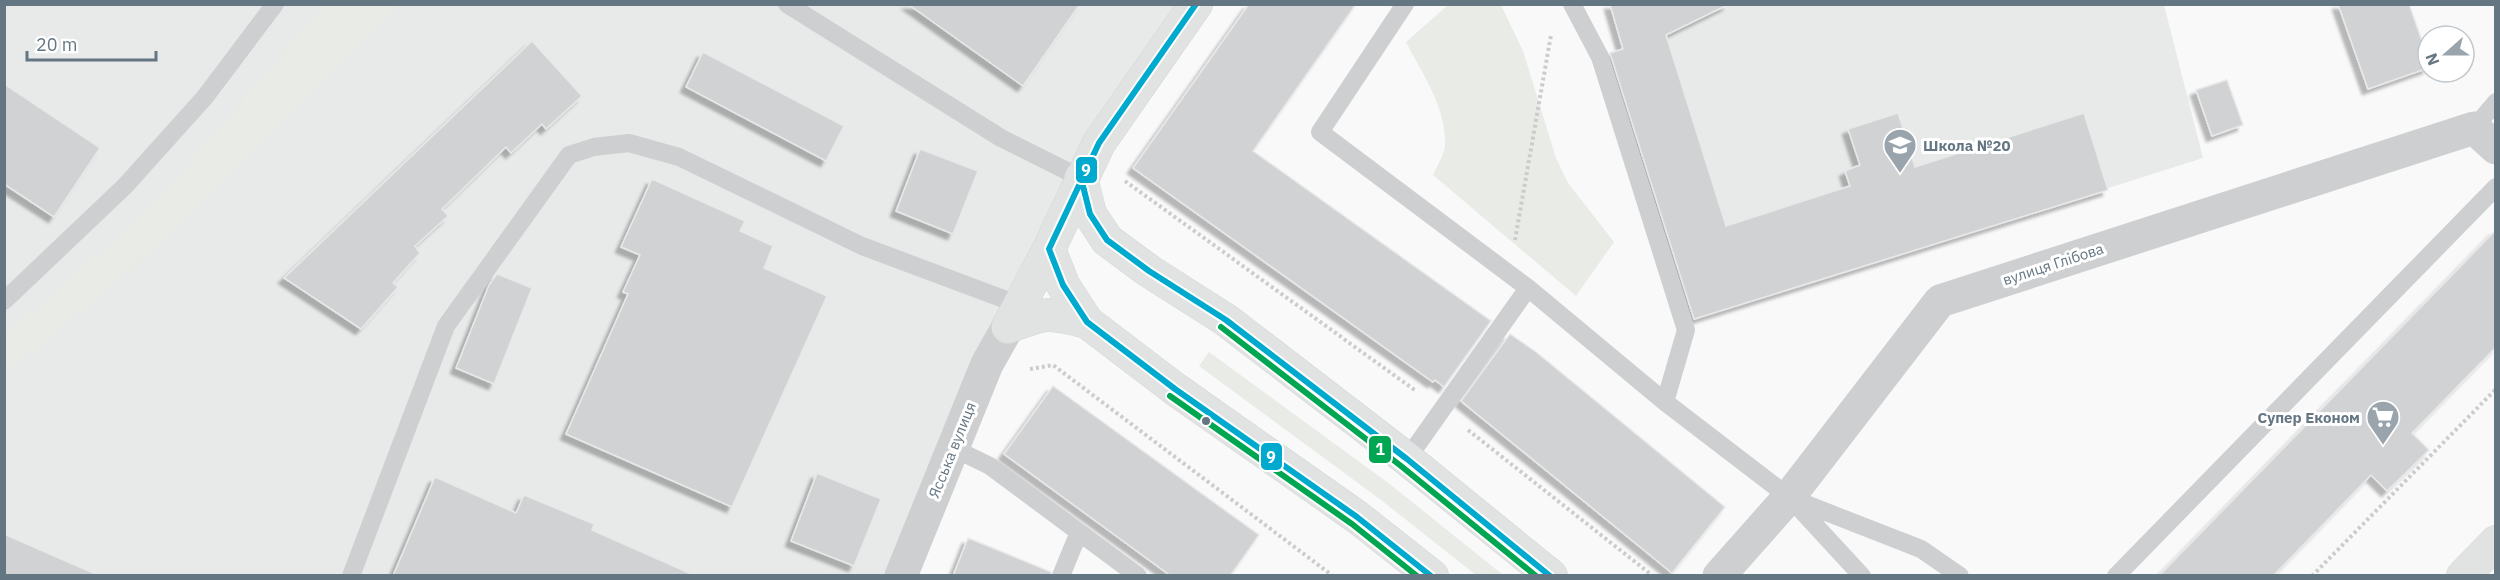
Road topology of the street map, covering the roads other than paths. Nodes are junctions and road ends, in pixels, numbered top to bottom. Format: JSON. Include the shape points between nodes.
{"nodes":[{"id":1,"x":275,"y":4,"type":"edge"},
{"id":2,"x":787,"y":4,"type":"edge"},
{"id":3,"x":1196,"y":4,"type":"edge"},
{"id":4,"x":1405,"y":4,"type":"edge"},
{"id":5,"x":1572,"y":4,"type":"edge"},
{"id":6,"x":2496,"y":102,"type":"edge"},
{"id":7,"x":2485,"y":138,"type":"edge"},
{"id":8,"x":1081,"y":178,"type":"junction"},
{"id":9,"x":2496,"y":188,"type":"edge"},
{"id":10,"x":1049,"y":249,"type":"junction"},
{"id":11,"x":1528,"y":288,"type":"junction"},
{"id":12,"x":4,"y":301,"type":"edge"},
{"id":13,"x":1014,"y":316,"type":"junction"},
{"id":14,"x":1087,"y":322,"type":"junction"},
{"id":15,"x":1665,"y":402,"type":"junction"},
{"id":16,"x":953,"y":448,"type":"junction"},
{"id":17,"x":1407,"y":459,"type":"junction"},
{"id":18,"x":1789,"y":497,"type":"junction"},
{"id":19,"x":1079,"y":532,"type":"junction"},
{"id":20,"x":2496,"y":542,"type":"edge"},
{"id":21,"x":351,"y":576,"type":"edge"},
{"id":22,"x":901,"y":576,"type":"edge"},
{"id":23,"x":1061,"y":576,"type":"edge"},
{"id":24,"x":1138,"y":576,"type":"edge"},
{"id":25,"x":1432,"y":576,"type":"edge"},
{"id":26,"x":1551,"y":576,"type":"edge"},
{"id":27,"x":1719,"y":576,"type":"edge"},
{"id":28,"x":1862,"y":576,"type":"edge"},
{"id":29,"x":1960,"y":576,"type":"edge"},
{"id":30,"x":2115,"y":576,"type":"edge"},
{"id":31,"x":2463,"y":576,"type":"edge"}],
"edges":[{"from":1,"to":12,"type":"lane","via":[[205,98],[125,186]]},
{"from":2,"to":8,"type":"lane","via":[[1001,138]]},
{"from":3,"to":8,"type":"main road","via":[[1099,143]]},
{"from":4,"to":11,"type":"lane","via":[[1320,132]]},
{"from":5,"to":15,"type":"lane","via":[[1600,57],[1686,330]]},
{"from":6,"to":7,"type":"lane"},
{"from":7,"to":18,"type":"street","name":"вулиця Глібова","via":[[1940,301]]},
{"from":8,"to":10,"type":"main road"},
{"from":8,"to":17,"type":"main road","via":[[1090,214],[1107,240],[1226,320]]},
{"from":9,"to":30,"type":"lane"},
{"from":10,"to":13,"type":"main road"},
{"from":10,"to":14,"type":"main road","via":[[1063,285]]},
{"from":11,"to":15,"type":"lane"},
{"from":11,"to":17,"type":"lane"},
{"from":13,"to":14,"type":"main road","via":[[1055,314]]},
{"from":13,"to":16,"type":"street","name":"Ясська вулиця","via":[[987,364]]},
{"from":13,"to":21,"type":"lane","via":[[679,157],[629,143],[569,155],[446,326]]},
{"from":14,"to":25,"type":"main road","via":[[1358,517]]},
{"from":15,"to":18,"type":"lane"},
{"from":16,"to":19,"type":"lane","via":[[990,466]]},
{"from":16,"to":22,"type":"street","name":"Ясська вулиця"},
{"from":17,"to":26,"type":"main road"},
{"from":18,"to":27,"type":"street","name":"вулиця Глібова"},
{"from":18,"to":28,"type":"lane"},
{"from":18,"to":29,"type":"lane","via":[[1921,549]]},
{"from":19,"to":23,"type":"lane"},
{"from":19,"to":24,"type":"lane"},
{"from":20,"to":31,"type":"main road"}]}
